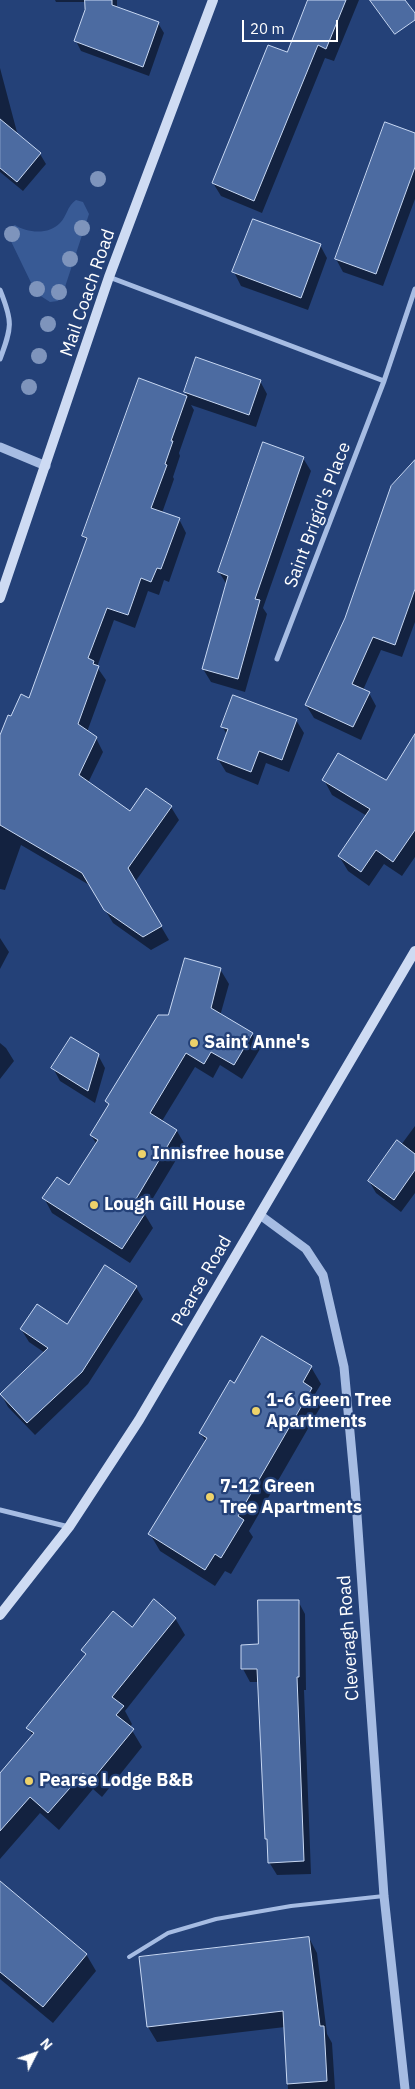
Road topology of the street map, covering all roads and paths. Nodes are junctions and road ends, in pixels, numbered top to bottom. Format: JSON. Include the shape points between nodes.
{"nodes":[{"id":1,"x":213,"y":0,"type":"edge"},
{"id":2,"x":110,"y":277,"type":"junction"},
{"id":3,"x":415,"y":289,"type":"edge"},
{"id":4,"x":0,"y":290,"type":"edge"},
{"id":5,"x":0,"y":359,"type":"edge"},
{"id":6,"x":384,"y":381,"type":"junction"},
{"id":7,"x":0,"y":447,"type":"edge"},
{"id":8,"x":46,"y":466,"type":"junction"},
{"id":9,"x":0,"y":598,"type":"edge"},
{"id":10,"x":277,"y":659,"type":"dead end"},
{"id":11,"x":415,"y":952,"type":"edge"},
{"id":12,"x":260,"y":1214,"type":"junction"},
{"id":13,"x":0,"y":1510,"type":"edge"},
{"id":14,"x":69,"y":1527,"type":"junction"},
{"id":15,"x":0,"y":1614,"type":"edge"},
{"id":16,"x":384,"y":1896,"type":"junction"},
{"id":17,"x":129,"y":1957,"type":"dead end"},
{"id":18,"x":405,"y":2089,"type":"edge"}],
"edges":[{"from":1,"to":2,"type":"main road","name":"Mail Coach Road"},
{"from":2,"to":6,"type":"street"},
{"from":2,"to":8,"type":"main road","name":"Mail Coach Road"},
{"from":3,"to":6,"type":"street","name":"Saint Brigid's Place"},
{"from":4,"to":5,"type":"street","via":[[8,310],[10,331]]},
{"from":6,"to":10,"type":"street","name":"Saint Brigid's Place"},
{"from":7,"to":8,"type":"street"},
{"from":8,"to":9,"type":"main road","name":"Mail Coach Road"},
{"from":11,"to":12,"type":"main road","name":"Pearse Road"},
{"from":12,"to":14,"type":"main road","name":"Pearse Road","via":[[139,1420]]},
{"from":12,"to":16,"type":"street","name":"Cleveragh Road","via":[[306,1249],[323,1275],[344,1367]]},
{"from":13,"to":14,"type":"street"},
{"from":14,"to":15,"type":"main road","name":"Pearse Road"},
{"from":16,"to":17,"type":"lane","via":[[291,1906],[216,1919],[168,1933]]},
{"from":16,"to":18,"type":"street","name":"Cleveragh Road"}]}
